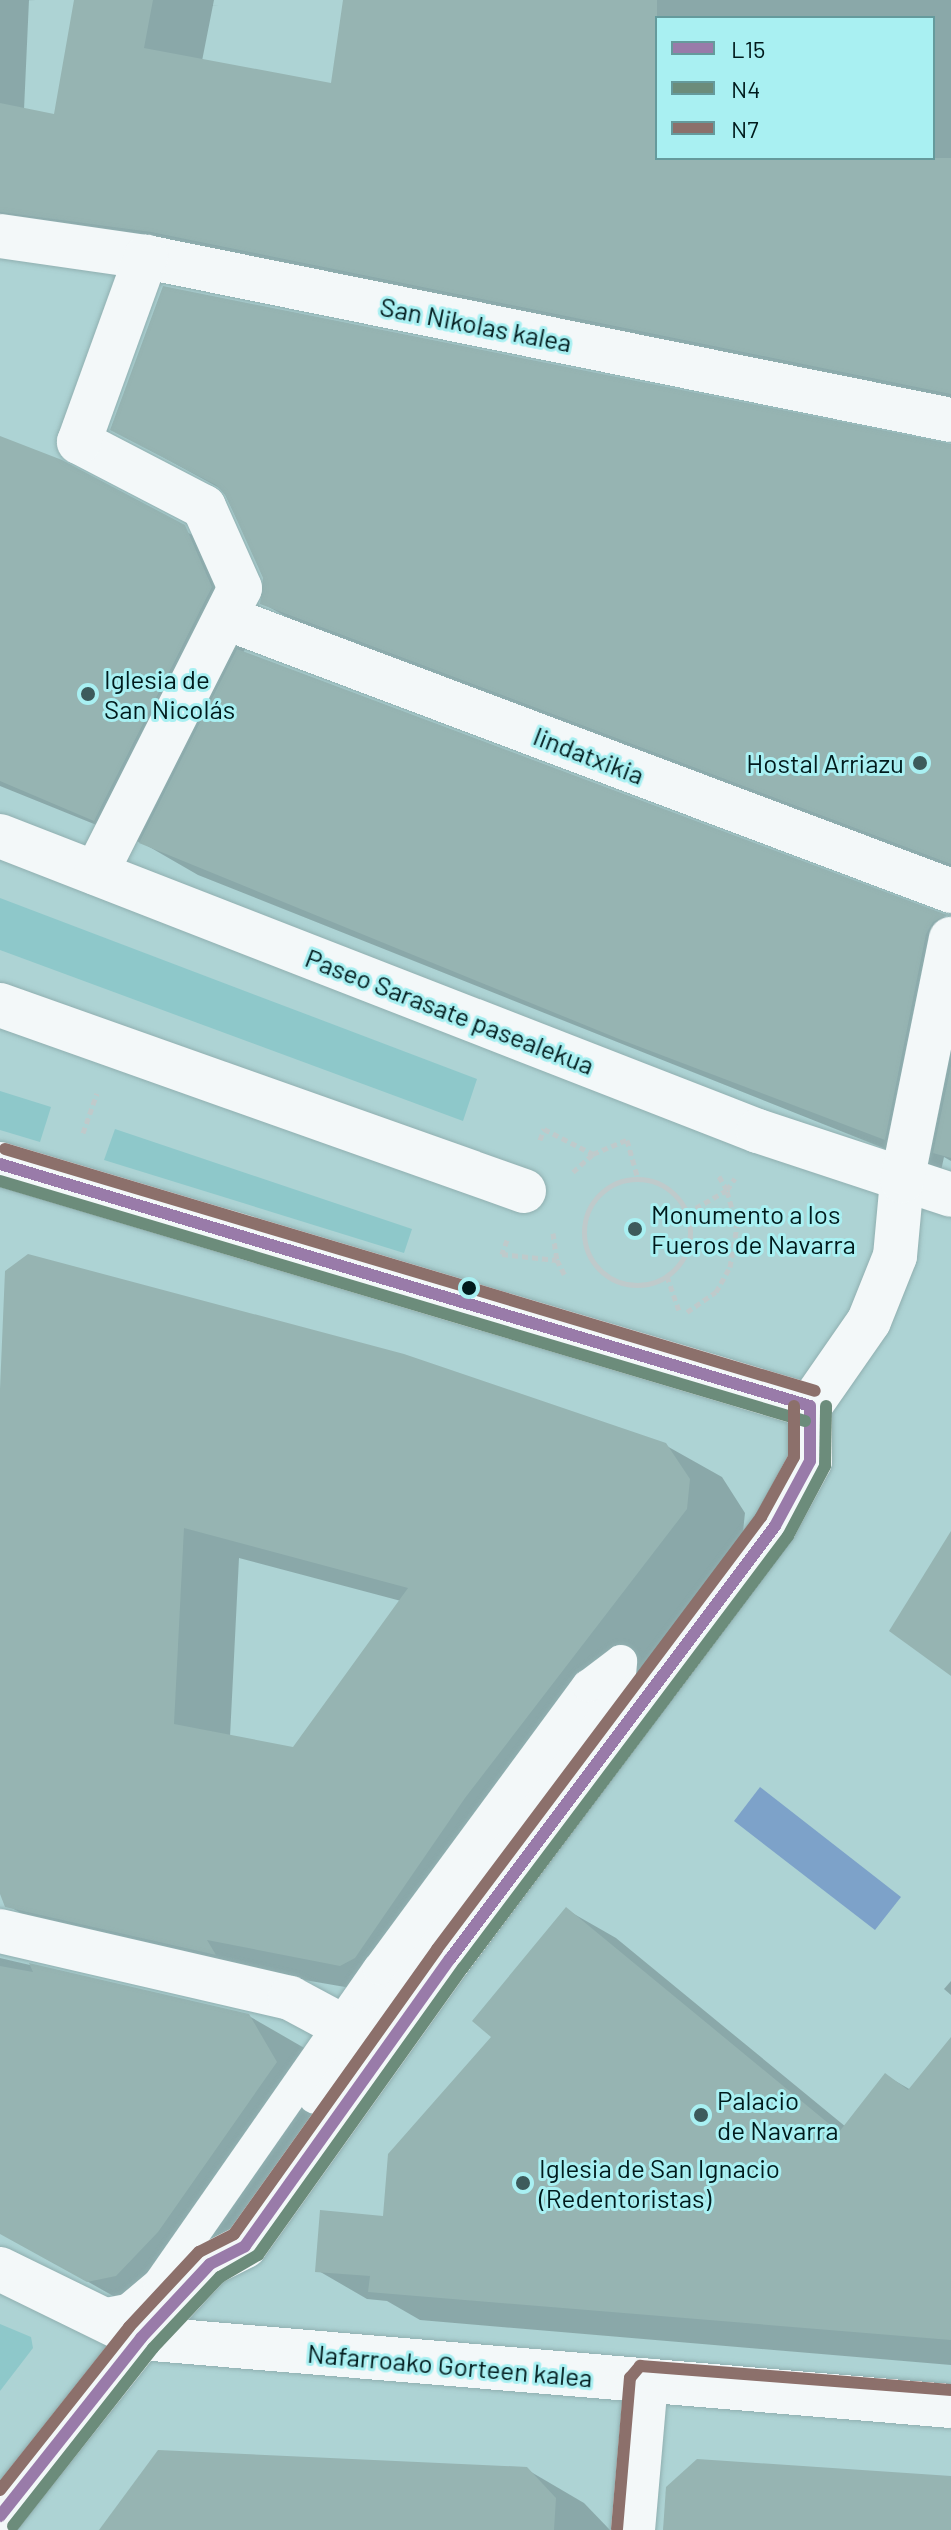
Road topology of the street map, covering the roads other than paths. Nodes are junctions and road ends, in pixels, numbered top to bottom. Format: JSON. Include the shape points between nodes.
{"nodes":[{"id":1,"x":0,"y":236,"type":"edge"},
{"id":2,"x":159,"y":260,"type":"junction"},
{"id":3,"x":951,"y":420,"type":"edge"},
{"id":4,"x":226,"y":618,"type":"junction"},
{"id":5,"x":0,"y":836,"type":"edge"},
{"id":6,"x":104,"y":857,"type":"junction"},
{"id":7,"x":951,"y":891,"type":"edge"},
{"id":8,"x":951,"y":939,"type":"edge"},
{"id":9,"x":0,"y":1005,"type":"edge"},
{"id":10,"x":0,"y":1164,"type":"edge"},
{"id":11,"x":902,"y":1181,"type":"junction"},
{"id":12,"x":524,"y":1191,"type":"road end"},
{"id":13,"x":951,"y":1195,"type":"edge"},
{"id":14,"x":810,"y":1406,"type":"junction"},
{"id":15,"x":0,"y":1931,"type":"edge"},
{"id":16,"x":350,"y":2031,"type":"junction"},
{"id":17,"x":210,"y":2264,"type":"junction"},
{"id":18,"x":0,"y":2269,"type":"edge"},
{"id":19,"x":96,"y":2316,"type":"junction"},
{"id":20,"x":141,"y":2338,"type":"junction"},
{"id":21,"x":646,"y":2381,"type":"junction"},
{"id":22,"x":951,"y":2406,"type":"edge"},
{"id":23,"x":0,"y":2516,"type":"edge"},
{"id":24,"x":633,"y":2530,"type":"edge"}],
"edges":[{"from":1,"to":2,"type":"street","name":"San Nikolas kalea"},
{"from":2,"to":3,"type":"street","name":"San Nikolas kalea"},
{"from":2,"to":4,"type":"street","via":[[79,442],[204,507],[240,588]]},
{"from":4,"to":6,"type":"street"},
{"from":4,"to":7,"type":"street","name":"Iindatxikia"},
{"from":5,"to":6,"type":"street","name":"Paseo Sarasate pasealekua"},
{"from":6,"to":11,"type":"street","name":"Paseo Sarasate pasealekua","via":[[758,1131]]},
{"from":8,"to":11,"type":"street"},
{"from":9,"to":12,"type":"street"},
{"from":10,"to":14,"type":"street"},
{"from":11,"to":13,"type":"street","name":"Paseo Sarasate pasealekua"},
{"from":11,"to":14,"type":"street","via":[[895,1256],[869,1321]]},
{"from":14,"to":17,"type":"street","via":[[810,1461],[775,1526],[450,1959],[245,2246]]},
{"from":15,"to":16,"type":"street","via":[[290,1998]]},
{"from":16,"to":16,"type":"lane","via":[[619,1686],[621,1661],[588,1686]]},
{"from":16,"to":17,"type":"lane","via":[[216,2232]]},
{"from":16,"to":19,"type":"lane","via":[[159,2284],[128,2310]]},
{"from":17,"to":20,"type":"street"},
{"from":18,"to":19,"type":"street"},
{"from":19,"to":20,"type":"street"},
{"from":20,"to":21,"type":"street","name":"Nafarroako Gorteen kalea"},
{"from":20,"to":23,"type":"street"},
{"from":21,"to":22,"type":"street","name":"Nafarroako Gorteen kalea"},
{"from":21,"to":24,"type":"street"}]}
